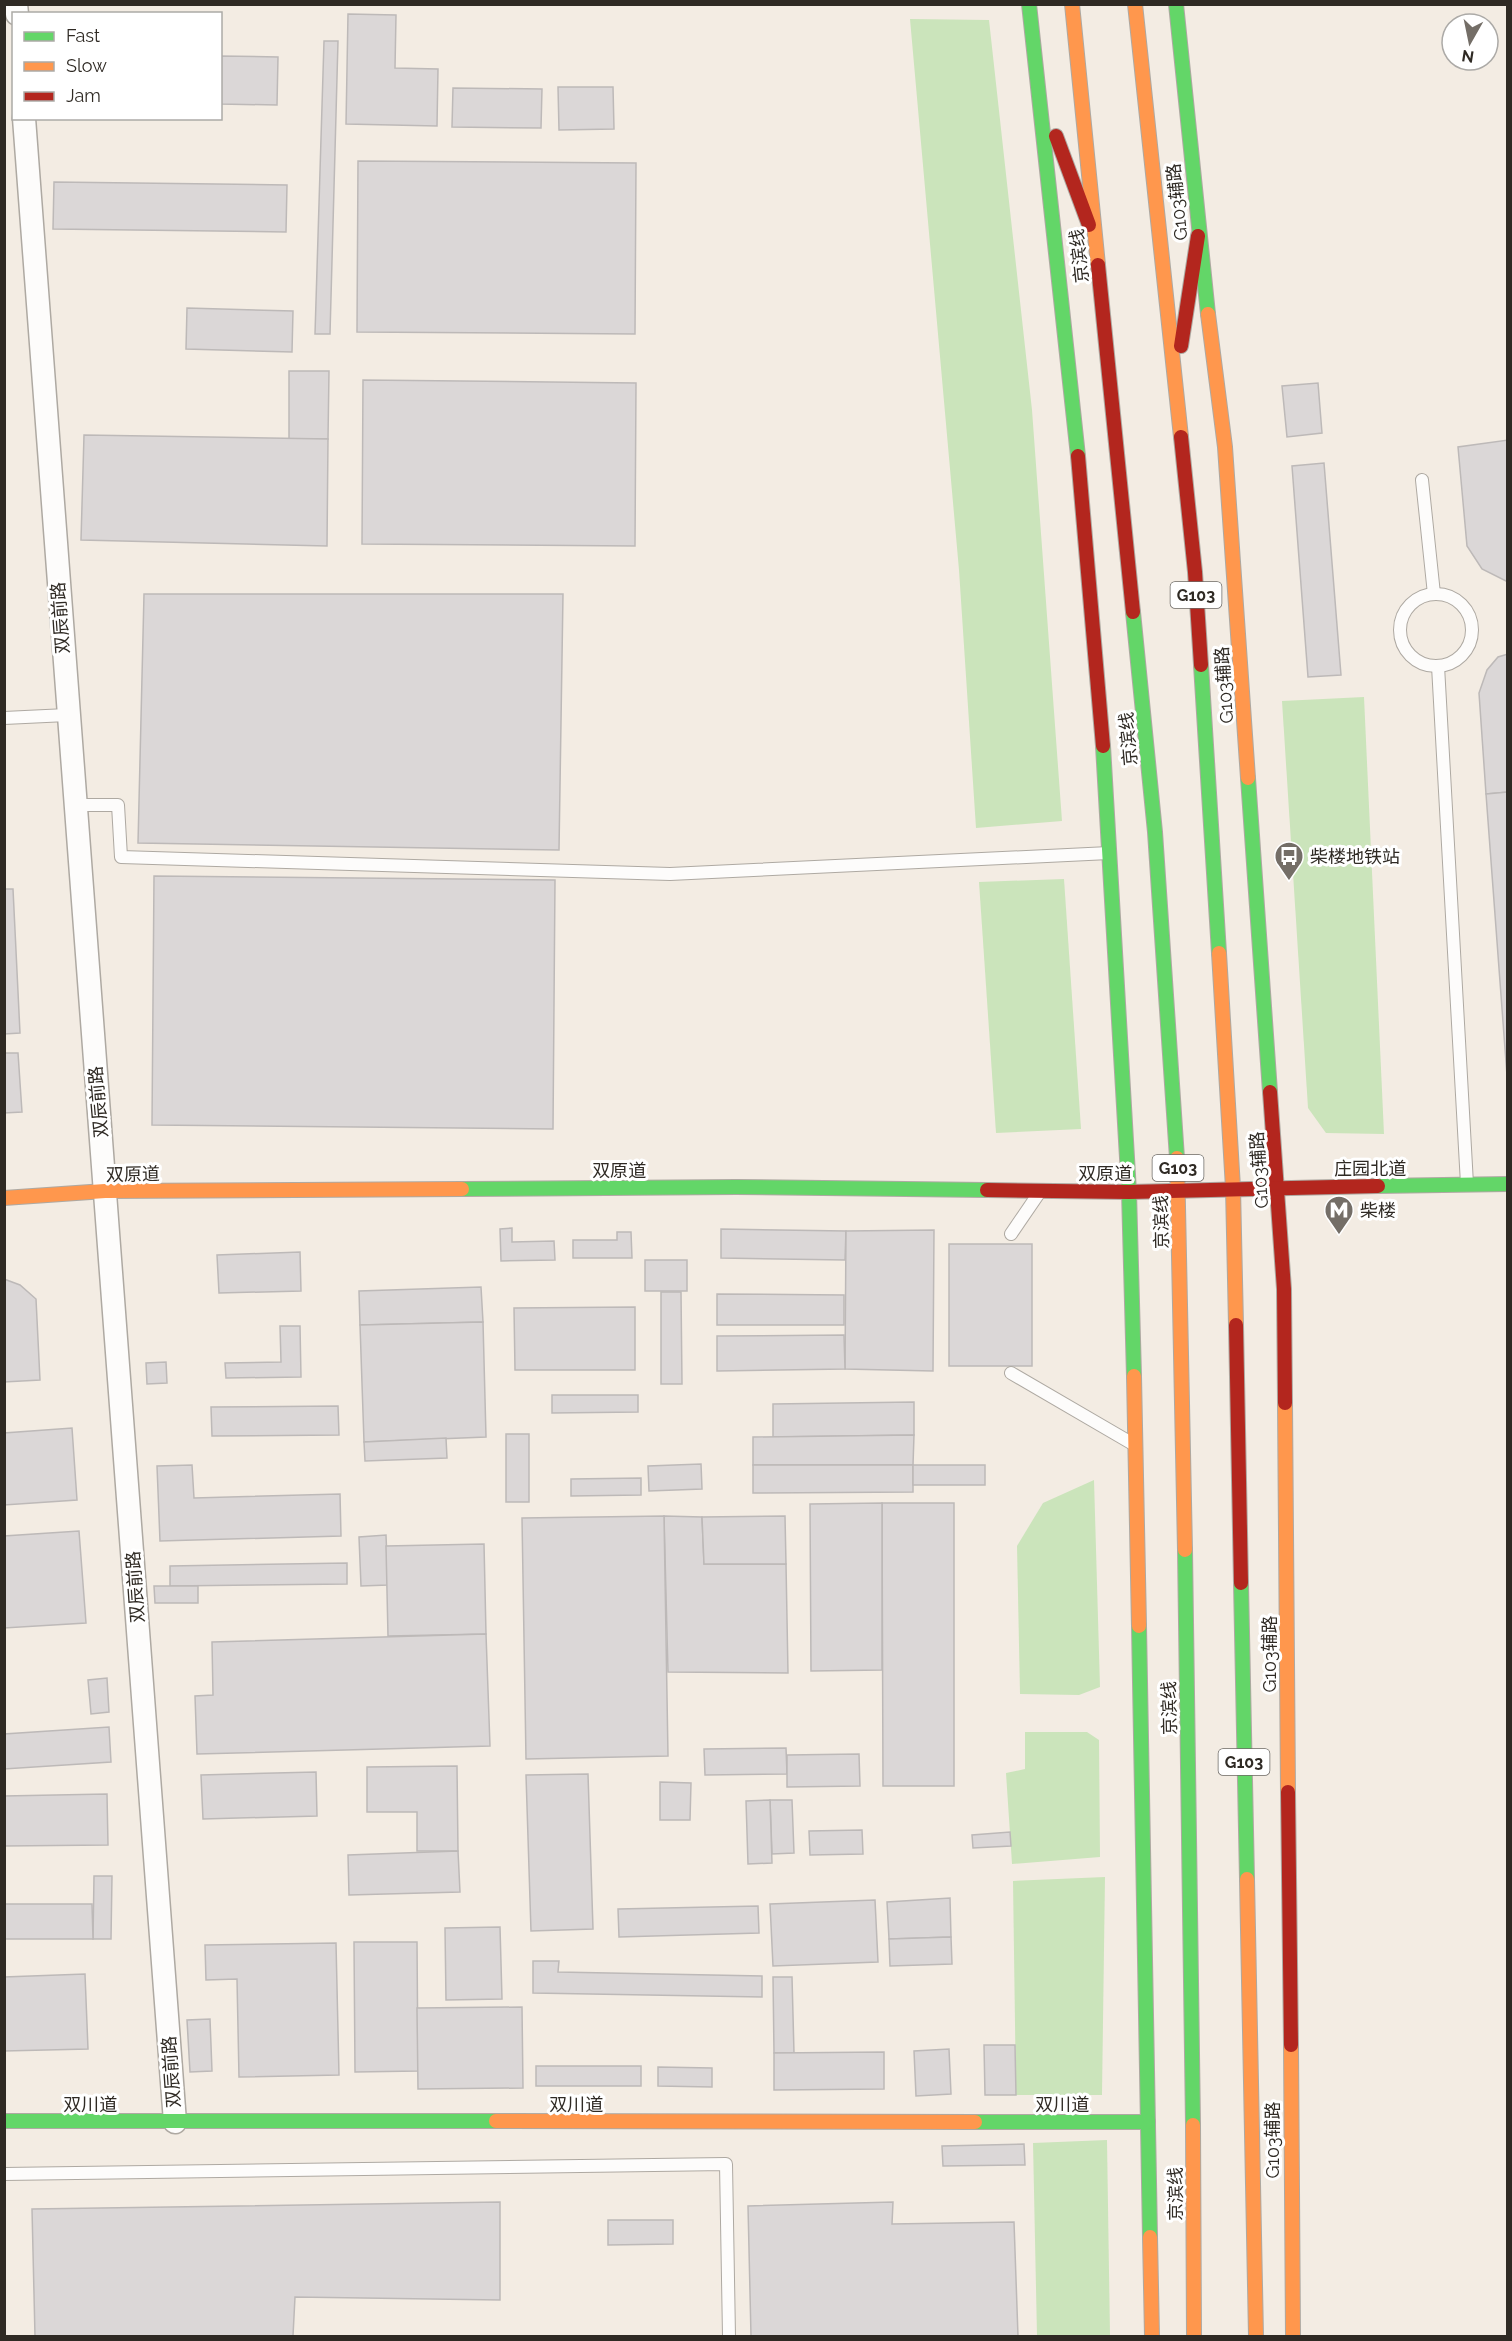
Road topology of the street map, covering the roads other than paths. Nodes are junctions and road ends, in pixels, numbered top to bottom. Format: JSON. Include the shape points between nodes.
{"nodes":[{"id":1,"x":1029,"y":4,"type":"edge"},
{"id":2,"x":1072,"y":4,"type":"edge"},
{"id":3,"x":1135,"y":4,"type":"edge"},
{"id":4,"x":1176,"y":4,"type":"edge"},
{"id":5,"x":1040,"y":93,"type":"junction"},
{"id":6,"x":24,"y":120,"type":"edge"},
{"id":7,"x":1198,"y":236,"type":"junction"},
{"id":8,"x":1097,"y":247,"type":"junction"},
{"id":9,"x":1174,"y":395,"type":"junction"},
{"id":10,"x":1422,"y":480,"type":"dead end"},
{"id":11,"x":1434,"y":594,"type":"junction"},
{"id":12,"x":1438,"y":666,"type":"junction"},
{"id":13,"x":67,"y":715,"type":"junction"},
{"id":14,"x":4,"y":718,"type":"edge"},
{"id":15,"x":74,"y":805,"type":"junction"},
{"id":16,"x":1112,"y":853,"type":"junction"},
{"id":17,"x":1508,"y":1184,"type":"edge"},
{"id":18,"x":1467,"y":1185,"type":"junction"},
{"id":19,"x":1279,"y":1187,"type":"junction"},
{"id":20,"x":1233,"y":1188,"type":"junction"},
{"id":21,"x":1179,"y":1190,"type":"junction"},
{"id":22,"x":105,"y":1191,"type":"junction"},
{"id":23,"x":1040,"y":1191,"type":"junction"},
{"id":24,"x":1129,"y":1192,"type":"junction"},
{"id":25,"x":4,"y":1198,"type":"edge"},
{"id":26,"x":1011,"y":1234,"type":"dead end"},
{"id":27,"x":1011,"y":1373,"type":"dead end"},
{"id":28,"x":1136,"y":1446,"type":"junction"},
{"id":29,"x":4,"y":2121,"type":"edge"},
{"id":30,"x":175,"y":2122,"type":"junction"},
{"id":31,"x":1148,"y":2122,"type":"junction"},
{"id":32,"x":4,"y":2174,"type":"edge"},
{"id":33,"x":729,"y":2337,"type":"edge"},
{"id":34,"x":1152,"y":2337,"type":"edge"},
{"id":35,"x":1194,"y":2337,"type":"edge"},
{"id":36,"x":1256,"y":2337,"type":"edge"},
{"id":37,"x":1293,"y":2337,"type":"edge"}],
"edges":[{"from":1,"to":5,"type":"main road"},
{"from":2,"to":8,"type":"main road","name":"京滨线","number":"G103"},
{"from":3,"to":9,"type":"main road","number":"G103"},
{"from":4,"to":7,"type":"main road","name":"G103辅路"},
{"from":5,"to":8,"type":"main road"},
{"from":5,"to":16,"type":"main road","via":[[1087,542]]},
{"from":6,"to":13,"type":"street","name":"双辰前路"},
{"from":7,"to":9,"type":"main road"},
{"from":7,"to":19,"type":"main road","name":"G103辅路","via":[[1225,447]]},
{"from":8,"to":21,"type":"main road","name":"京滨线","number":"G103","via":[[1155,832]]},
{"from":9,"to":20,"type":"main road","number":"G103","via":[[1195,572]]},
{"from":10,"to":11,"type":"lane"},
{"from":11,"to":12,"type":"lane","via":[[1445,595],[1464,607],[1472,628],[1471,640],[1459,659]]},
{"from":11,"to":12,"type":"lane","via":[[1411,603],[1403,614],[1400,632],[1405,650],[1414,659]]},
{"from":12,"to":18,"type":"lane"},
{"from":13,"to":14,"type":"lane"},
{"from":13,"to":15,"type":"street","name":"双辰前路"},
{"from":15,"to":16,"type":"lane","via":[[118,806],[121,856],[670,874]]},
{"from":15,"to":22,"type":"street","name":"双辰前路"},
{"from":16,"to":24,"type":"main road"},
{"from":17,"to":18,"type":"main road","name":"庄园北道"},
{"from":18,"to":19,"type":"main road","name":"庄园北道"},
{"from":19,"to":20,"type":"main road","name":"庄园北道"},
{"from":19,"to":37,"type":"main road","name":"G103辅路","via":[[1284,1289]]},
{"from":20,"to":21,"type":"main road","name":"双原道"},
{"from":20,"to":36,"type":"main road","number":"G103"},
{"from":21,"to":24,"type":"main road","name":"双原道"},
{"from":21,"to":35,"type":"main road","name":"京滨线","number":"G103"},
{"from":22,"to":23,"type":"main road","name":"双原道","via":[[736,1187]]},
{"from":22,"to":25,"type":"main road","name":"双原道"},
{"from":22,"to":30,"type":"street","name":"双辰前路"},
{"from":23,"to":24,"type":"main road","name":"双原道"},
{"from":23,"to":26,"type":"lane"},
{"from":24,"to":28,"type":"main road"},
{"from":27,"to":28,"type":"lane"},
{"from":28,"to":31,"type":"main road"},
{"from":29,"to":30,"type":"main road","name":"双川道"},
{"from":30,"to":31,"type":"main road","name":"双川道"},
{"from":31,"to":34,"type":"main road"},
{"from":32,"to":33,"type":"lane","via":[[726,2164]]}]}
